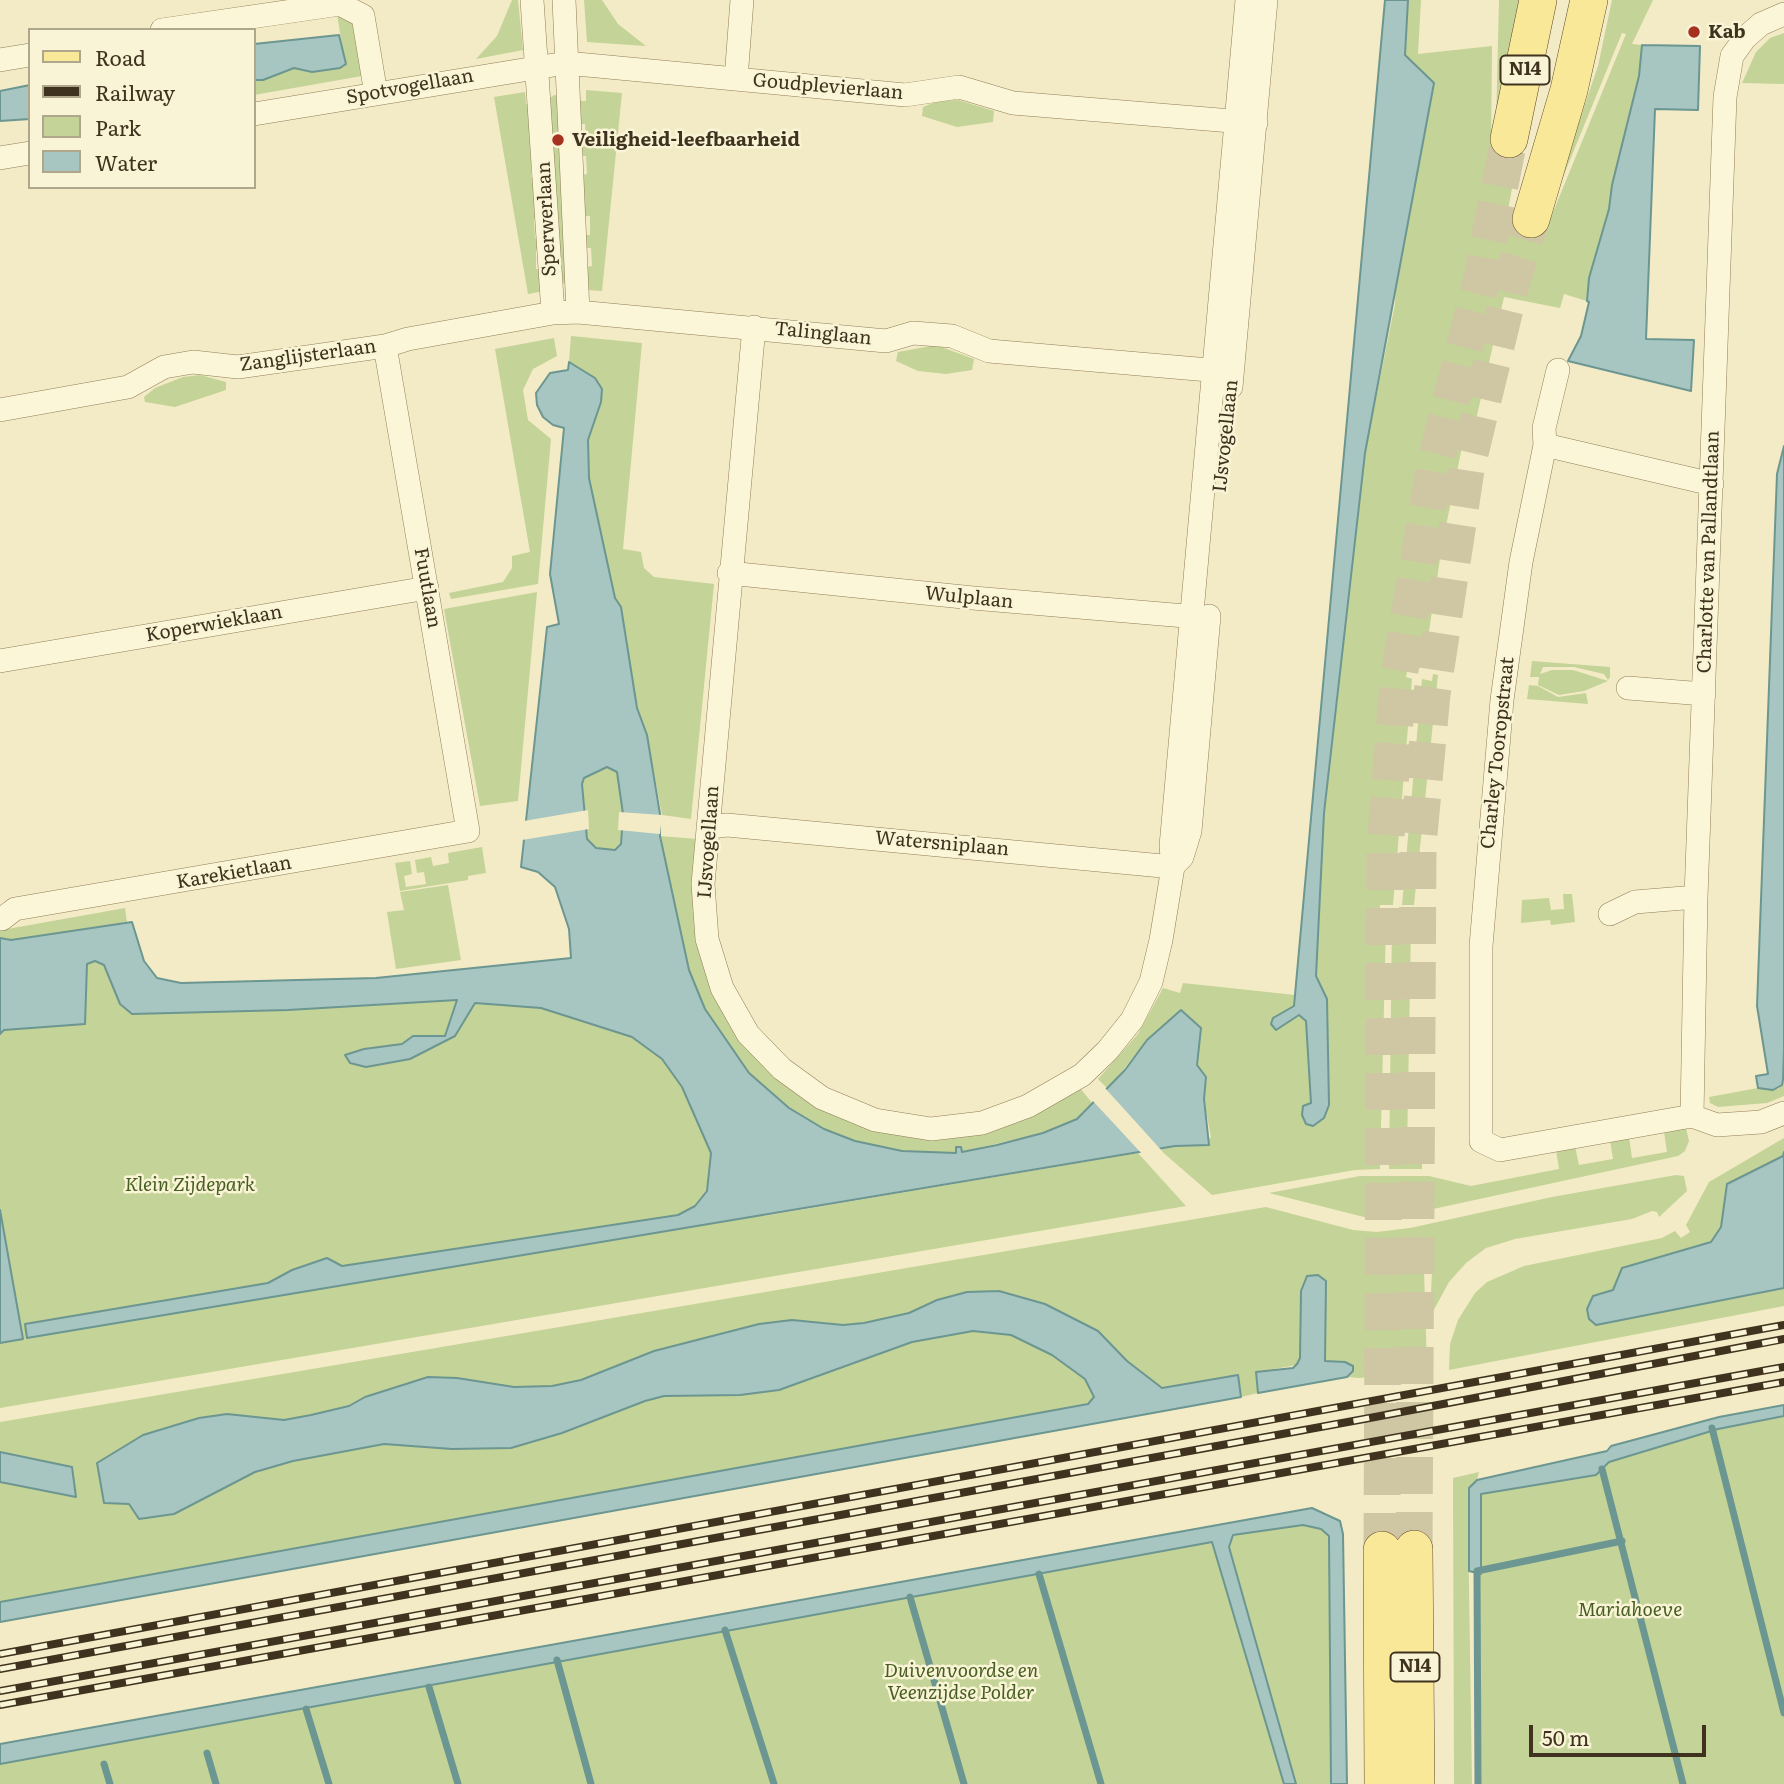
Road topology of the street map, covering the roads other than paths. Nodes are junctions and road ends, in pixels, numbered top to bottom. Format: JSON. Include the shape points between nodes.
{"nodes":[{"id":1,"x":532,"y":0,"type":"edge"},
{"id":2,"x":564,"y":0,"type":"edge"},
{"id":3,"x":742,"y":0,"type":"edge"},
{"id":4,"x":1247,"y":0,"type":"edge"},
{"id":5,"x":1266,"y":0,"type":"edge"},
{"id":6,"x":1538,"y":0,"type":"edge"},
{"id":7,"x":1589,"y":0,"type":"edge"},
{"id":8,"x":1784,"y":14,"type":"edge"},
{"id":9,"x":176,"y":28,"type":"edge"},
{"id":10,"x":28,"y":55,"type":"edge"},
{"id":11,"x":0,"y":61,"type":"edge"},
{"id":12,"x":566,"y":63,"type":"junction"},
{"id":13,"x":538,"y":67,"type":"junction"},
{"id":14,"x":736,"y":79,"type":"junction"},
{"id":15,"x":376,"y":94,"type":"junction"},
{"id":16,"x":256,"y":114,"type":"edge"},
{"id":17,"x":1246,"y":123,"type":"junction"},
{"id":18,"x":1509,"y":139,"type":"tunnel mouth"},
{"id":19,"x":28,"y":153,"type":"edge"},
{"id":20,"x":0,"y":158,"type":"edge"},
{"id":21,"x":1531,"y":219,"type":"tunnel mouth"},
{"id":22,"x":579,"y":312,"type":"junction"},
{"id":23,"x":553,"y":313,"type":"junction"},
{"id":24,"x":754,"y":327,"type":"junction"},
{"id":25,"x":385,"y":346,"type":"junction"},
{"id":26,"x":1558,"y":370,"type":"dead end"},
{"id":27,"x":1224,"y":371,"type":"junction"},
{"id":28,"x":0,"y":410,"type":"edge"},
{"id":29,"x":1545,"y":445,"type":"junction"},
{"id":30,"x":1712,"y":484,"type":"junction"},
{"id":31,"x":729,"y":573,"type":"junction"},
{"id":32,"x":427,"y":587,"type":"junction"},
{"id":33,"x":1201,"y":617,"type":"junction"},
{"id":34,"x":0,"y":661,"type":"edge"},
{"id":35,"x":1628,"y":688,"type":"dead end"},
{"id":36,"x":1704,"y":694,"type":"junction"},
{"id":37,"x":710,"y":827,"type":"junction"},
{"id":38,"x":468,"y":831,"type":"joint"},
{"id":39,"x":1173,"y":867,"type":"junction"},
{"id":40,"x":1696,"y":897,"type":"junction"},
{"id":41,"x":1610,"y":914,"type":"dead end"},
{"id":42,"x":2,"y":919,"type":"dead end"},
{"id":43,"x":1784,"y":1114,"type":"edge"},
{"id":44,"x":1692,"y":1116,"type":"junction"},
{"id":45,"x":1383,"y":1784,"type":"edge"},
{"id":46,"x":1416,"y":1784,"type":"edge"}],
"edges":[{"from":1,"to":13,"type":"street","name":"Sperwerlaan"},
{"from":2,"to":12,"type":"street","name":"Sperwerlaan"},
{"from":3,"to":14,"type":"street"},
{"from":4,"to":17,"type":"street","name":"IJsvogellaan"},
{"from":5,"to":17,"type":"street","name":"IJsvogellaan"},
{"from":6,"to":18,"type":"main road","number":"N14"},
{"from":7,"to":21,"type":"main road","number":"N14","via":[[1569,90]]},
{"from":8,"to":30,"type":"street","name":"Charlotte van Pallandtlaan","via":[[1760,24],[1732,56],[1725,97]]},
{"from":9,"to":15,"type":"street","via":[[340,4],[363,16]]},
{"from":10,"to":11,"type":"street"},
{"from":12,"to":13,"type":"street","name":"Spotvogellaan"},
{"from":12,"to":14,"type":"street","name":"Goudplevierlaan"},
{"from":12,"to":22,"type":"street","name":"Sperwerlaan"},
{"from":13,"to":15,"type":"street","name":"Spotvogellaan"},
{"from":13,"to":23,"type":"street","name":"Sperwerlaan"},
{"from":14,"to":17,"type":"street","name":"Goudplevierlaan","via":[[905,95],[959,87],[1013,103]]},
{"from":15,"to":16,"type":"street","name":"Spotvogellaan"},
{"from":17,"to":27,"type":"street","name":"IJsvogellaan"},
{"from":19,"to":20,"type":"street"},
{"from":22,"to":23,"type":"street","name":"Zanglijsterlaan"},
{"from":22,"to":24,"type":"street","name":"Talinglaan"},
{"from":23,"to":25,"type":"street","name":"Zanglijsterlaan"},
{"from":24,"to":27,"type":"street","name":"Talinglaan","via":[[886,341],[913,333],[952,336],[989,351]]},
{"from":24,"to":31,"type":"street","name":"IJsvogellaan"},
{"from":25,"to":28,"type":"street","name":"Zanglijsterlaan","via":[[238,367],[193,362],[164,367],[128,387]]},
{"from":25,"to":32,"type":"street","name":"Fuutlaan"},
{"from":26,"to":29,"type":"street","name":"Charley Tooropstraat","via":[[1544,428]]},
{"from":27,"to":33,"type":"street","name":"IJsvogellaan"},
{"from":29,"to":30,"type":"street"},
{"from":29,"to":44,"type":"street","name":"Charley Tooropstraat","via":[[1521,562],[1493,790],[1481,946],[1481,1141],[1500,1150]]},
{"from":30,"to":36,"type":"street","name":"Charlotte van Pallandtlaan"},
{"from":31,"to":33,"type":"street","name":"Wulplaan"},
{"from":31,"to":37,"type":"street","name":"IJsvogellaan"},
{"from":32,"to":34,"type":"street","name":"Koperwieklaan"},
{"from":32,"to":38,"type":"street","name":"Fuutlaan"},
{"from":33,"to":39,"type":"street","name":"IJsvogellaan","via":[[1190,831],[1182,857]]},
{"from":35,"to":36,"type":"street"},
{"from":36,"to":40,"type":"street","name":"Charlotte van Pallandtlaan"},
{"from":37,"to":39,"type":"street","name":"Watersniplaan","via":[[740,826]]},
{"from":37,"to":39,"type":"street","name":"IJsvogellaan","via":[[703,884],[707,939],[722,988],[748,1034],[782,1069],[822,1098],[875,1120],[931,1129],[982,1123],[1028,1106],[1082,1075],[1107,1051],[1132,1020],[1151,982]]},
{"from":38,"to":42,"type":"street","name":"Karekietlaan","via":[[15,909]]},
{"from":40,"to":41,"type":"street","via":[[1635,902]]},
{"from":40,"to":44,"type":"street","name":"Charlotte van Pallandtlaan"},
{"from":43,"to":44,"type":"street","via":[[1761,1122],[1717,1125]]},
{"from":45,"to":46,"type":"main road","number":"N14","via":[[1398,1550]]}]}
